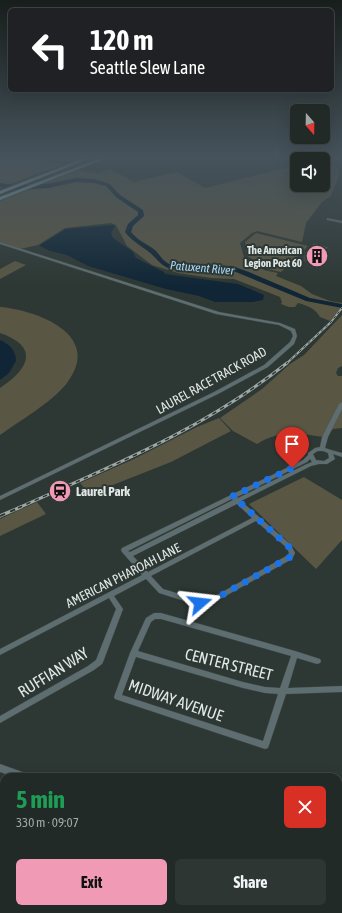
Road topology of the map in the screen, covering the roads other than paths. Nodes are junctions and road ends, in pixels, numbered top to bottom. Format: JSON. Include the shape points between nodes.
{"nodes":[{"id":1,"x":328,"y":219,"type":"dead end"},
{"id":2,"x":342,"y":222,"type":"edge"},
{"id":3,"x":0,"y":243,"type":"edge"},
{"id":4,"x":342,"y":404,"type":"edge"},
{"id":5,"x":322,"y":449,"type":"junction"},
{"id":6,"x":330,"y":452,"type":"junction"},
{"id":7,"x":342,"y":455,"type":"edge"},
{"id":8,"x":310,"y":456,"type":"junction"},
{"id":9,"x":342,"y":459,"type":"edge"},
{"id":10,"x":331,"y":461,"type":"junction"},
{"id":11,"x":319,"y":462,"type":"junction"},
{"id":12,"x":0,"y":498,"type":"edge"},
{"id":13,"x":235,"y":499,"type":"junction"},
{"id":14,"x":257,"y":518,"type":"junction"},
{"id":15,"x":147,"y":576,"type":"junction"},
{"id":16,"x":110,"y":595,"type":"junction"},
{"id":17,"x":0,"y":652,"type":"edge"},
{"id":18,"x":134,"y":653,"type":"junction"},
{"id":19,"x":295,"y":654,"type":"junction"},
{"id":20,"x":318,"y":661,"type":"dead end"},
{"id":21,"x":342,"y":689,"type":"edge"},
{"id":22,"x":283,"y":691,"type":"junction"},
{"id":23,"x":0,"y":720,"type":"edge"},
{"id":24,"x":0,"y":768,"type":"edge"},
{"id":25,"x":13,"y":773,"type":"edge"}],
"edges":[{"from":1,"to":2,"type":"street"},
{"from":3,"to":12,"type":"street","name":"LAUREL RACE TRACK ROAD","via":[[222,314],[280,324],[293,330],[295,336],[292,343],[266,366]]},
{"from":4,"to":5,"type":"street","via":[[325,436]]},
{"from":5,"to":6,"type":"street"},
{"from":5,"to":8,"type":"street","via":[[314,450]]},
{"from":6,"to":7,"type":"street"},
{"from":6,"to":10,"type":"street","via":[[333,457]]},
{"from":8,"to":11,"type":"street"},
{"from":8,"to":13,"type":"street"},
{"from":9,"to":10,"type":"street"},
{"from":10,"to":11,"type":"street"},
{"from":11,"to":13,"type":"street"},
{"from":13,"to":14,"type":"street"},
{"from":13,"to":15,"type":"street","via":[[127,553]]},
{"from":14,"to":15,"type":"street","name":"AMERICAN PHAROAH LANE"},
{"from":14,"to":15,"type":"street","via":[[289,547],[290,557],[211,601],[200,603],[164,593]]},
{"from":15,"to":16,"type":"street","name":"AMERICAN PHAROAH LANE"},
{"from":16,"to":17,"type":"street","name":"AMERICAN PHAROAH LANE"},
{"from":16,"to":23,"type":"street","name":"RUFFIAN WAY","via":[[120,609],[99,662]]},
{"from":18,"to":19,"type":"street","name":"MIDWAY AVENUE","via":[[148,620],[157,615]]},
{"from":18,"to":22,"type":"street","name":"CENTER STREET","via":[[243,685]]},
{"from":18,"to":22,"type":"street","name":"MIDWAY AVENUE","via":[[118,697],[265,745]]},
{"from":19,"to":20,"type":"street","name":"MIDWAY AVENUE"},
{"from":19,"to":22,"type":"street"},
{"from":21,"to":22,"type":"street","name":"CENTER STREET"},
{"from":24,"to":25,"type":"street"}]}
